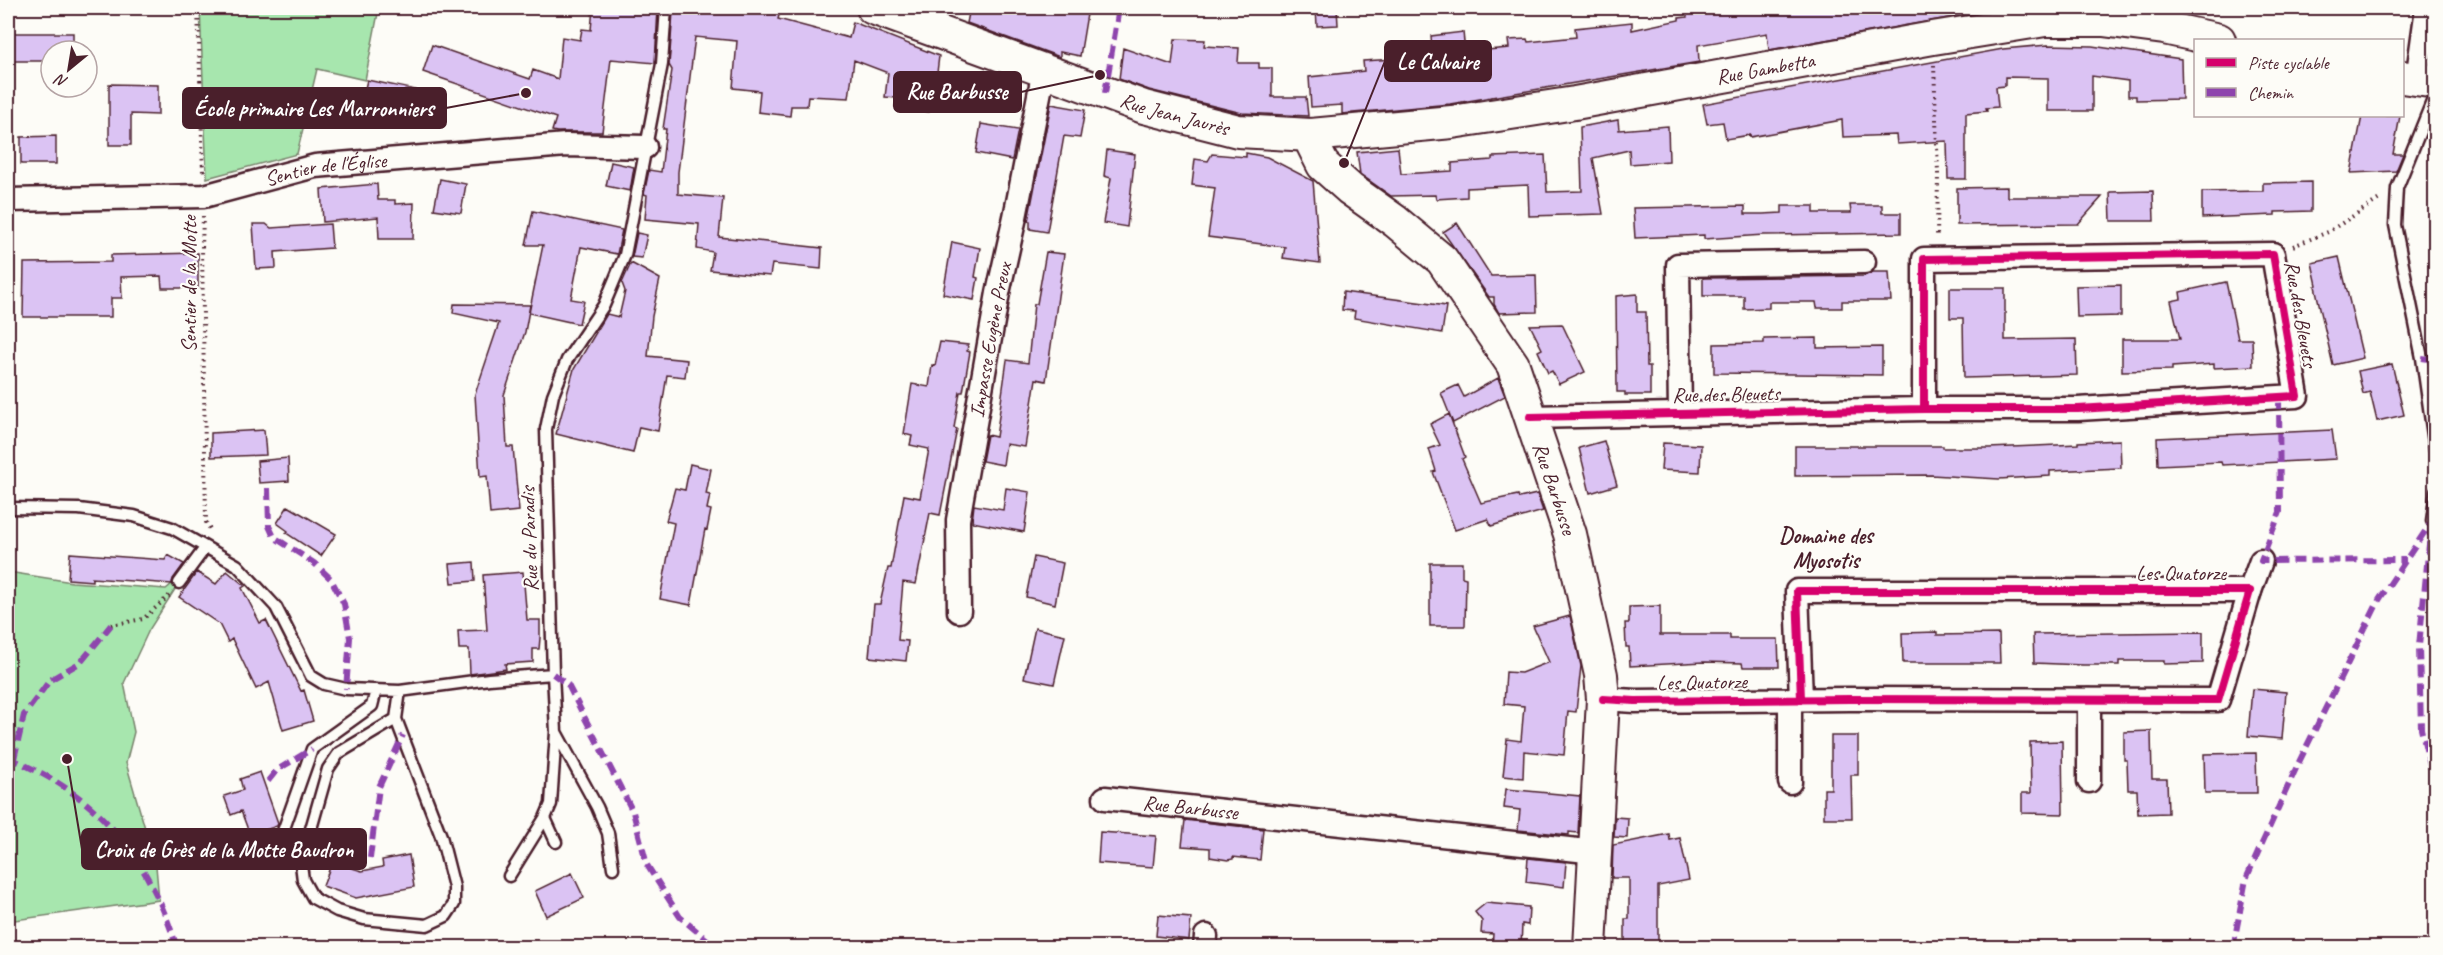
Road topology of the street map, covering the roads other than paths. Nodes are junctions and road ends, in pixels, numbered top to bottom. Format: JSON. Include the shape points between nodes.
{"nodes":[{"id":1,"x":666,"y":8,"type":"edge"},
{"id":2,"x":873,"y":8,"type":"edge"},
{"id":3,"x":2427,"y":8,"type":"edge"},
{"id":4,"x":2214,"y":39,"type":"edge"},
{"id":5,"x":1044,"y":70,"type":"junction"},
{"id":6,"x":2423,"y":83,"type":"edge"},
{"id":7,"x":1311,"y":135,"type":"junction"},
{"id":8,"x":645,"y":147,"type":"junction"},
{"id":9,"x":8,"y":200,"type":"edge"},
{"id":10,"x":1864,"y":262,"type":"dead end"},
{"id":11,"x":1923,"y":409,"type":"junction"},
{"id":12,"x":1680,"y":413,"type":"junction"},
{"id":13,"x":1530,"y":417,"type":"junction"},
{"id":14,"x":2436,"y":457,"type":"edge"},
{"id":15,"x":2436,"y":491,"type":"edge"},
{"id":16,"x":8,"y":508,"type":"edge"},
{"id":17,"x":2432,"y":521,"type":"dead end"},
{"id":18,"x":205,"y":548,"type":"junction"},
{"id":19,"x":2261,"y":561,"type":"dead end"},
{"id":20,"x":179,"y":583,"type":"road end"},
{"id":21,"x":2250,"y":591,"type":"junction"},
{"id":22,"x":959,"y":611,"type":"dead end"},
{"id":23,"x":553,"y":674,"type":"junction"},
{"id":24,"x":376,"y":690,"type":"junction"},
{"id":25,"x":399,"y":692,"type":"junction"},
{"id":26,"x":1603,"y":699,"type":"junction"},
{"id":27,"x":1796,"y":699,"type":"junction"},
{"id":28,"x":2089,"y":700,"type":"junction"},
{"id":29,"x":396,"y":718,"type":"junction"},
{"id":30,"x":556,"y":732,"type":"junction"},
{"id":31,"x":2089,"y":781,"type":"dead end"},
{"id":32,"x":1790,"y":782,"type":"dead end"},
{"id":33,"x":1105,"y":798,"type":"dead end"},
{"id":34,"x":545,"y":818,"type":"junction"},
{"id":35,"x":281,"y":837,"type":"dead end"},
{"id":36,"x":556,"y":842,"type":"dead end"},
{"id":37,"x":1596,"y":852,"type":"junction"},
{"id":38,"x":613,"y":868,"type":"dead end"},
{"id":39,"x":509,"y":876,"type":"dead end"},
{"id":40,"x":1590,"y":948,"type":"edge"}],
"edges":[{"from":1,"to":8,"type":"lane","name":"Rue du Paradis","via":[[662,64]]},
{"from":2,"to":5,"type":"main road","name":"Rue Jean Jaurès"},
{"from":3,"to":6,"type":"street"},
{"from":4,"to":7,"type":"main road","name":"Rue Gambetta","via":[[2103,20],[2045,20],[1575,104],[1452,122]]},
{"from":5,"to":7,"type":"main road","name":"Rue Jean Jaurès","via":[[1184,119],[1238,131]]},
{"from":5,"to":22,"type":"street","name":"Impasse Eugène Preux","via":[[998,293],[958,520]]},
{"from":6,"to":14,"type":"lane","via":[[2397,188],[2395,225],[2422,358]]},
{"from":7,"to":13,"type":"main road","name":"Rue Barbusse","via":[[1323,165],[1442,260],[1513,365]]},
{"from":8,"to":9,"type":"street","name":"Sentier de l'Église","via":[[566,145],[315,166],[204,196]]},
{"from":8,"to":23,"type":"lane","name":"Rue du Paradis","via":[[625,255],[604,305],[567,360],[553,394],[546,429]]},
{"from":10,"to":12,"type":"street","via":[[1678,265]]},
{"from":11,"to":11,"type":"street","name":"Rue des Bleuets","via":[[2078,409],[2297,396],[2273,254],[1924,259]]},
{"from":11,"to":12,"type":"street","name":"Rue des Bleuets"},
{"from":12,"to":13,"type":"street","name":"Rue des Bleuets"},
{"from":13,"to":26,"type":"main road","name":"Rue Barbusse","via":[[1570,534]]},
{"from":15,"to":17,"type":"lane"},
{"from":16,"to":18,"type":"lane","via":[[80,509],[134,516],[172,528]]},
{"from":18,"to":20,"type":"lane"},
{"from":18,"to":24,"type":"lane","via":[[237,565],[276,607],[311,676],[346,689]]},
{"from":19,"to":21,"type":"street","name":"Les Quatorze"},
{"from":21,"to":27,"type":"street","name":"Les Quatorze","via":[[1797,591]]},
{"from":21,"to":28,"type":"street","name":"Les Quatorze","via":[[2217,700]]},
{"from":23,"to":25,"type":"lane"},
{"from":23,"to":30,"type":"lane","name":"Rue du Paradis"},
{"from":24,"to":25,"type":"lane"},
{"from":24,"to":35,"type":"lane","via":[[372,706],[312,749]]},
{"from":25,"to":29,"type":"lane"},
{"from":26,"to":27,"type":"street","name":"Les Quatorze"},
{"from":26,"to":37,"type":"main road","name":"Rue Barbusse"},
{"from":27,"to":28,"type":"street","name":"Les Quatorze"},
{"from":27,"to":32,"type":"street","name":"Les Quatorze"},
{"from":28,"to":31,"type":"street"},
{"from":29,"to":29,"type":"lane","via":[[441,836],[454,887],[454,904],[446,916],[427,926],[364,919],[337,911],[313,898],[303,880],[301,864],[328,769],[339,753]]},
{"from":30,"to":34,"type":"lane","name":"Rue du Paradis","via":[[551,804]]},
{"from":30,"to":38,"type":"lane","via":[[608,833]]},
{"from":33,"to":37,"type":"street","name":"Rue Barbusse"},
{"from":34,"to":36,"type":"lane"},
{"from":34,"to":39,"type":"lane","name":"Rue du Paradis"},
{"from":37,"to":40,"type":"main road","name":"Rue Barbusse"}]}
